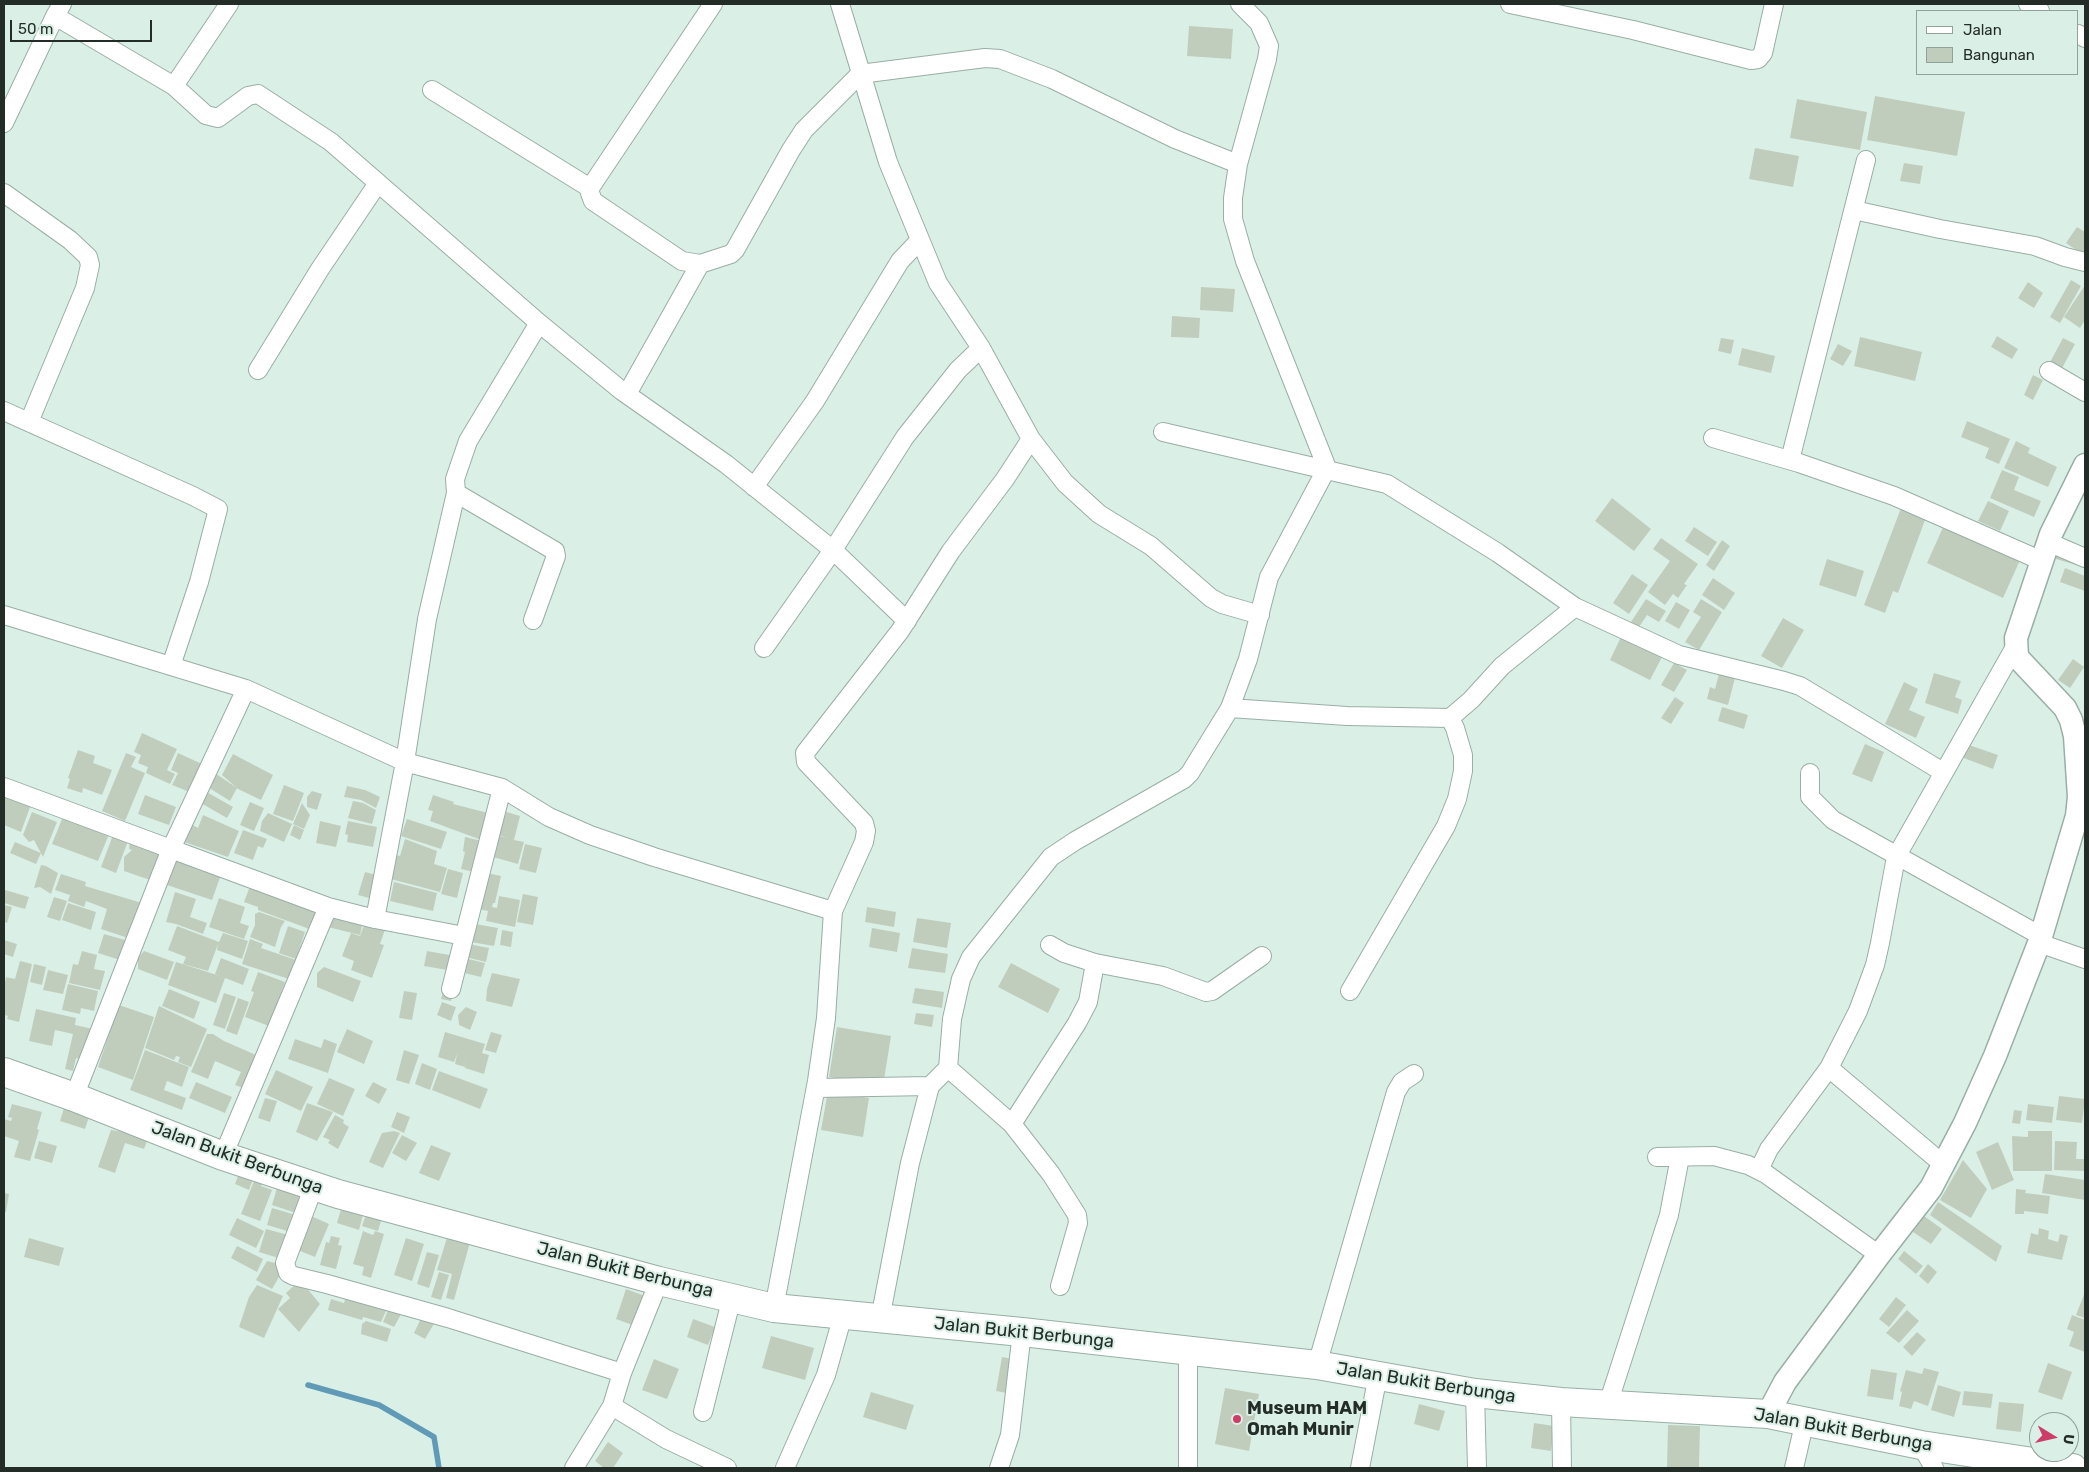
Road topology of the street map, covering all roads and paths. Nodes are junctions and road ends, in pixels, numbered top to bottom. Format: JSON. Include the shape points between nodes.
{"nodes":[{"id":1,"x":229,"y":4,"type":"edge"},
{"id":2,"x":713,"y":4,"type":"edge"},
{"id":3,"x":840,"y":4,"type":"edge"},
{"id":4,"x":1240,"y":4,"type":"edge"},
{"id":5,"x":1510,"y":4,"type":"edge"},
{"id":6,"x":1774,"y":4,"type":"edge"},
{"id":7,"x":59,"y":10,"type":"edge"},
{"id":8,"x":860,"y":74,"type":"junction"},
{"id":9,"x":174,"y":86,"type":"junction"},
{"id":10,"x":432,"y":90,"type":"dead end"},
{"id":11,"x":4,"y":124,"type":"edge"},
{"id":12,"x":1866,"y":160,"type":"dead end"},
{"id":13,"x":1238,"y":164,"type":"junction"},
{"id":14,"x":378,"y":183,"type":"junction"},
{"id":15,"x":590,"y":188,"type":"junction"},
{"id":16,"x":4,"y":193,"type":"edge"},
{"id":17,"x":1854,"y":210,"type":"junction"},
{"id":18,"x":920,"y":240,"type":"junction"},
{"id":19,"x":2085,"y":262,"type":"edge"},
{"id":20,"x":700,"y":264,"type":"junction"},
{"id":21,"x":539,"y":323,"type":"junction"},
{"id":22,"x":981,"y":348,"type":"junction"},
{"id":23,"x":258,"y":370,"type":"dead end"},
{"id":24,"x":2050,"y":371,"type":"dead end"},
{"id":25,"x":2085,"y":392,"type":"edge"},
{"id":26,"x":627,"y":394,"type":"junction"},
{"id":27,"x":4,"y":411,"type":"edge"},
{"id":28,"x":29,"y":422,"type":"junction"},
{"id":29,"x":1163,"y":432,"type":"dead end"},
{"id":30,"x":1713,"y":438,"type":"dead end"},
{"id":31,"x":1032,"y":439,"type":"junction"},
{"id":32,"x":1790,"y":460,"type":"junction"},
{"id":33,"x":2085,"y":465,"type":"edge"},
{"id":34,"x":1327,"y":468,"type":"junction"},
{"id":35,"x":754,"y":487,"type":"junction"},
{"id":36,"x":456,"y":493,"type":"junction"},
{"id":37,"x":833,"y":550,"type":"junction"},
{"id":38,"x":2045,"y":552,"type":"junction"},
{"id":39,"x":2085,"y":558,"type":"edge"},
{"id":40,"x":1575,"y":607,"type":"junction"},
{"id":41,"x":4,"y":615,"type":"edge"},
{"id":42,"x":1260,"y":615,"type":"junction"},
{"id":43,"x":533,"y":620,"type":"dead end"},
{"id":44,"x":907,"y":620,"type":"junction"},
{"id":45,"x":2015,"y":647,"type":"junction"},
{"id":46,"x":764,"y":648,"type":"dead end"},
{"id":47,"x":171,"y":666,"type":"junction"},
{"id":48,"x":246,"y":689,"type":"junction"},
{"id":49,"x":1230,"y":708,"type":"junction"},
{"id":50,"x":1450,"y":718,"type":"junction"},
{"id":51,"x":404,"y":762,"type":"junction"},
{"id":52,"x":1944,"y":772,"type":"junction"},
{"id":53,"x":1810,"y":773,"type":"dead end"},
{"id":54,"x":4,"y":787,"type":"edge"},
{"id":55,"x":502,"y":788,"type":"junction"},
{"id":56,"x":171,"y":849,"type":"junction"},
{"id":57,"x":1896,"y":857,"type":"junction"},
{"id":58,"x":328,"y":907,"type":"junction"},
{"id":59,"x":834,"y":911,"type":"junction"},
{"id":60,"x":375,"y":919,"type":"junction"},
{"id":61,"x":464,"y":936,"type":"junction"},
{"id":62,"x":2040,"y":939,"type":"junction"},
{"id":63,"x":1050,"y":944,"type":"dead end"},
{"id":64,"x":1262,"y":956,"type":"dead end"},
{"id":65,"x":2085,"y":959,"type":"edge"},
{"id":66,"x":1094,"y":963,"type":"junction"},
{"id":67,"x":451,"y":989,"type":"dead end"},
{"id":68,"x":1350,"y":990,"type":"dead end"},
{"id":69,"x":948,"y":1068,"type":"junction"},
{"id":70,"x":1829,"y":1068,"type":"junction"},
{"id":71,"x":4,"y":1072,"type":"edge"},
{"id":72,"x":1414,"y":1074,"type":"dead end"},
{"id":73,"x":930,"y":1086,"type":"junction"},
{"id":74,"x":816,"y":1088,"type":"junction"},
{"id":75,"x":74,"y":1097,"type":"junction"},
{"id":76,"x":1012,"y":1124,"type":"junction"},
{"id":77,"x":223,"y":1156,"type":"junction"},
{"id":78,"x":1657,"y":1157,"type":"dead end"},
{"id":79,"x":1680,"y":1157,"type":"junction"},
{"id":80,"x":1944,"y":1165,"type":"junction"},
{"id":81,"x":1759,"y":1170,"type":"junction"},
{"id":82,"x":314,"y":1186,"type":"junction"},
{"id":83,"x":1878,"y":1255,"type":"junction"},
{"id":84,"x":658,"y":1281,"type":"junction"},
{"id":85,"x":1060,"y":1286,"type":"dead end"},
{"id":86,"x":732,"y":1297,"type":"junction"},
{"id":87,"x":774,"y":1308,"type":"junction"},
{"id":88,"x":843,"y":1315,"type":"junction"},
{"id":89,"x":880,"y":1319,"type":"junction"},
{"id":90,"x":1022,"y":1332,"type":"junction"},
{"id":91,"x":1188,"y":1351,"type":"junction"},
{"id":92,"x":1317,"y":1366,"type":"junction"},
{"id":93,"x":622,"y":1373,"type":"junction"},
{"id":94,"x":1378,"y":1376,"type":"junction"},
{"id":95,"x":1475,"y":1393,"type":"junction"},
{"id":96,"x":1561,"y":1402,"type":"junction"},
{"id":97,"x":1608,"y":1404,"type":"junction"},
{"id":98,"x":612,"y":1406,"type":"junction"},
{"id":99,"x":703,"y":1412,"type":"dead end"},
{"id":100,"x":1768,"y":1414,"type":"junction"},
{"id":101,"x":1805,"y":1420,"type":"junction"},
{"id":102,"x":1921,"y":1444,"type":"junction"},
{"id":103,"x":574,"y":1468,"type":"edge"},
{"id":104,"x":727,"y":1468,"type":"edge"},
{"id":105,"x":786,"y":1468,"type":"edge"},
{"id":106,"x":999,"y":1468,"type":"edge"},
{"id":107,"x":1188,"y":1468,"type":"edge"},
{"id":108,"x":1360,"y":1468,"type":"edge"},
{"id":109,"x":1477,"y":1468,"type":"edge"},
{"id":110,"x":1562,"y":1468,"type":"edge"},
{"id":111,"x":1794,"y":1468,"type":"edge"},
{"id":112,"x":1934,"y":1468,"type":"edge"},
{"id":113,"x":2073,"y":1468,"type":"edge"}],
"edges":[{"from":1,"to":9,"type":"street"},
{"from":2,"to":15,"type":"street"},
{"from":3,"to":8,"type":"street"},
{"from":4,"to":13,"type":"street","via":[[1259,23],[1268,46]]},
{"from":5,"to":6,"type":"street","via":[[1633,30],[1751,60],[1758,59],[1763,53]]},
{"from":7,"to":9,"type":"street"},
{"from":7,"to":11,"type":"street"},
{"from":8,"to":13,"type":"street","via":[[985,58],[1000,59],[1052,79],[1174,139]]},
{"from":8,"to":18,"type":"street","via":[[888,162]]},
{"from":8,"to":20,"type":"street","via":[[824,108],[800,137],[735,250]]},
{"from":9,"to":14,"type":"street","via":[[206,115],[218,118],[248,96],[258,94],[330,142]]},
{"from":10,"to":15,"type":"street"},
{"from":12,"to":17,"type":"street"},
{"from":13,"to":34,"type":"street","via":[[1233,198],[1234,219],[1245,261]]},
{"from":14,"to":21,"type":"street"},
{"from":14,"to":23,"type":"street"},
{"from":15,"to":20,"type":"street","via":[[593,201],[682,260]]},
{"from":16,"to":28,"type":"street","via":[[70,240],[88,257],[90,265],[85,288]]},
{"from":17,"to":19,"type":"street","via":[[2034,246]]},
{"from":17,"to":32,"type":"street"},
{"from":18,"to":22,"type":"street","via":[[938,284]]},
{"from":18,"to":35,"type":"street","via":[[900,261],[815,401]]},
{"from":20,"to":26,"type":"street"},
{"from":21,"to":26,"type":"street"},
{"from":21,"to":36,"type":"street","via":[[468,441],[455,479]]},
{"from":22,"to":31,"type":"street"},
{"from":22,"to":37,"type":"street","via":[[958,370],[905,437]]},
{"from":24,"to":25,"type":"street"},
{"from":26,"to":35,"type":"street"},
{"from":27,"to":28,"type":"street"},
{"from":28,"to":47,"type":"street","via":[[218,510],[199,582]]},
{"from":29,"to":34,"type":"street"},
{"from":30,"to":32,"type":"street"},
{"from":31,"to":42,"type":"street","via":[[1065,483],[1099,514],[1151,546],[1211,598]]},
{"from":31,"to":44,"type":"street","via":[[951,551]]},
{"from":32,"to":38,"type":"street"},
{"from":33,"to":38,"type":"street"},
{"from":34,"to":40,"type":"street","via":[[1387,484],[1498,553]]},
{"from":34,"to":42,"type":"street","via":[[1273,568]]},
{"from":35,"to":37,"type":"street"},
{"from":36,"to":43,"type":"street","via":[[555,551]]},
{"from":36,"to":51,"type":"street","via":[[427,619]]},
{"from":37,"to":44,"type":"street"},
{"from":37,"to":46,"type":"street"},
{"from":38,"to":39,"type":"street"},
{"from":38,"to":45,"type":"street","via":[[2016,632]]},
{"from":40,"to":50,"type":"street","via":[[1502,666]]},
{"from":40,"to":52,"type":"street","via":[[1679,656],[1800,686]]},
{"from":41,"to":47,"type":"street"},
{"from":42,"to":49,"type":"street"},
{"from":44,"to":59,"type":"street","via":[[805,753],[806,762],[866,826],[864,842]]},
{"from":45,"to":52,"type":"street"},
{"from":45,"to":62,"type":"street","via":[[2022,664],[2065,708],[2075,736],[2076,816]]},
{"from":47,"to":48,"type":"street"},
{"from":48,"to":51,"type":"street"},
{"from":48,"to":56,"type":"street"},
{"from":49,"to":50,"type":"street","via":[[1346,716]]},
{"from":49,"to":69,"type":"street","via":[[1184,780],[1051,857],[971,956],[961,979],[952,1019]]},
{"from":50,"to":68,"type":"street","via":[[1463,755],[1457,799],[1446,826]]},
{"from":51,"to":55,"type":"street"},
{"from":51,"to":60,"type":"street"},
{"from":52,"to":57,"type":"street"},
{"from":53,"to":57,"type":"street","via":[[1810,797],[1821,809],[1833,820]]},
{"from":54,"to":56,"type":"street"},
{"from":55,"to":59,"type":"street","via":[[549,817],[590,835]]},
{"from":55,"to":61,"type":"street"},
{"from":56,"to":58,"type":"street"},
{"from":56,"to":75,"type":"street"},
{"from":57,"to":62,"type":"street"},
{"from":57,"to":70,"type":"street","via":[[1874,965],[1858,1011]]},
{"from":58,"to":60,"type":"street"},
{"from":58,"to":77,"type":"street"},
{"from":59,"to":74,"type":"street","via":[[826,1018]]},
{"from":60,"to":61,"type":"street"},
{"from":61,"to":67,"type":"street"},
{"from":62,"to":65,"type":"street"},
{"from":62,"to":80,"type":"street","via":[[1995,1056]]},
{"from":63,"to":66,"type":"street","via":[[1064,953]]},
{"from":64,"to":66,"type":"street","via":[[1206,992],[1163,976]]},
{"from":66,"to":76,"type":"street","via":[[1088,1002],[1077,1024]]},
{"from":69,"to":73,"type":"street"},
{"from":69,"to":76,"type":"street"},
{"from":70,"to":80,"type":"street"},
{"from":70,"to":81,"type":"street","via":[[1769,1149]]},
{"from":71,"to":75,"type":"main road","name":"Jalan Bukit Berbunga"},
{"from":72,"to":92,"type":"street","via":[[1402,1082],[1396,1092]]},
{"from":73,"to":74,"type":"street"},
{"from":73,"to":89,"type":"street","via":[[910,1163]]},
{"from":74,"to":87,"type":"street"},
{"from":75,"to":77,"type":"main road","name":"Jalan Bukit Berbunga"},
{"from":76,"to":85,"type":"street","via":[[1051,1174],[1078,1220]]},
{"from":77,"to":82,"type":"main road","name":"Jalan Bukit Berbunga"},
{"from":78,"to":79,"type":"street"},
{"from":79,"to":81,"type":"street","via":[[1714,1156]]},
{"from":79,"to":97,"type":"street","via":[[1669,1215]]},
{"from":80,"to":83,"type":"street","via":[[1916,1210]]},
{"from":81,"to":83,"type":"street"},
{"from":82,"to":84,"type":"main road","name":"Jalan Bukit Berbunga"},
{"from":82,"to":93,"type":"street","via":[[285,1264],[288,1273],[448,1318]]},
{"from":83,"to":100,"type":"street","via":[[1785,1382]]},
{"from":84,"to":86,"type":"main road","name":"Jalan Bukit Berbunga"},
{"from":84,"to":93,"type":"street"},
{"from":86,"to":87,"type":"main road","name":"Jalan Bukit Berbunga"},
{"from":86,"to":99,"type":"street"},
{"from":87,"to":88,"type":"main road","name":"Jalan Bukit Berbunga"},
{"from":88,"to":89,"type":"main road","name":"Jalan Bukit Berbunga"},
{"from":88,"to":105,"type":"street","via":[[826,1375]]},
{"from":89,"to":90,"type":"main road","name":"Jalan Bukit Berbunga"},
{"from":90,"to":91,"type":"main road","name":"Jalan Bukit Berbunga"},
{"from":90,"to":106,"type":"street","via":[[1010,1435]]},
{"from":91,"to":92,"type":"main road","name":"Jalan Bukit Berbunga"},
{"from":91,"to":107,"type":"street"},
{"from":92,"to":94,"type":"main road","name":"Jalan Bukit Berbunga"},
{"from":93,"to":98,"type":"street"},
{"from":94,"to":95,"type":"main road","name":"Jalan Bukit Berbunga"},
{"from":94,"to":108,"type":"street"},
{"from":95,"to":96,"type":"main road","name":"Jalan Bukit Berbunga"},
{"from":95,"to":109,"type":"street"},
{"from":96,"to":97,"type":"main road","name":"Jalan Bukit Berbunga"},
{"from":96,"to":110,"type":"street"},
{"from":97,"to":100,"type":"main road","name":"Jalan Bukit Berbunga"},
{"from":98,"to":103,"type":"street"},
{"from":98,"to":104,"type":"street","via":[[666,1439]]},
{"from":100,"to":101,"type":"main road","name":"Jalan Bukit Berbunga"},
{"from":101,"to":102,"type":"main road","name":"Jalan Bukit Berbunga"},
{"from":101,"to":111,"type":"street"},
{"from":102,"to":112,"type":"street"},
{"from":102,"to":113,"type":"main road","name":"Jalan Bukit Berbunga"}]}
